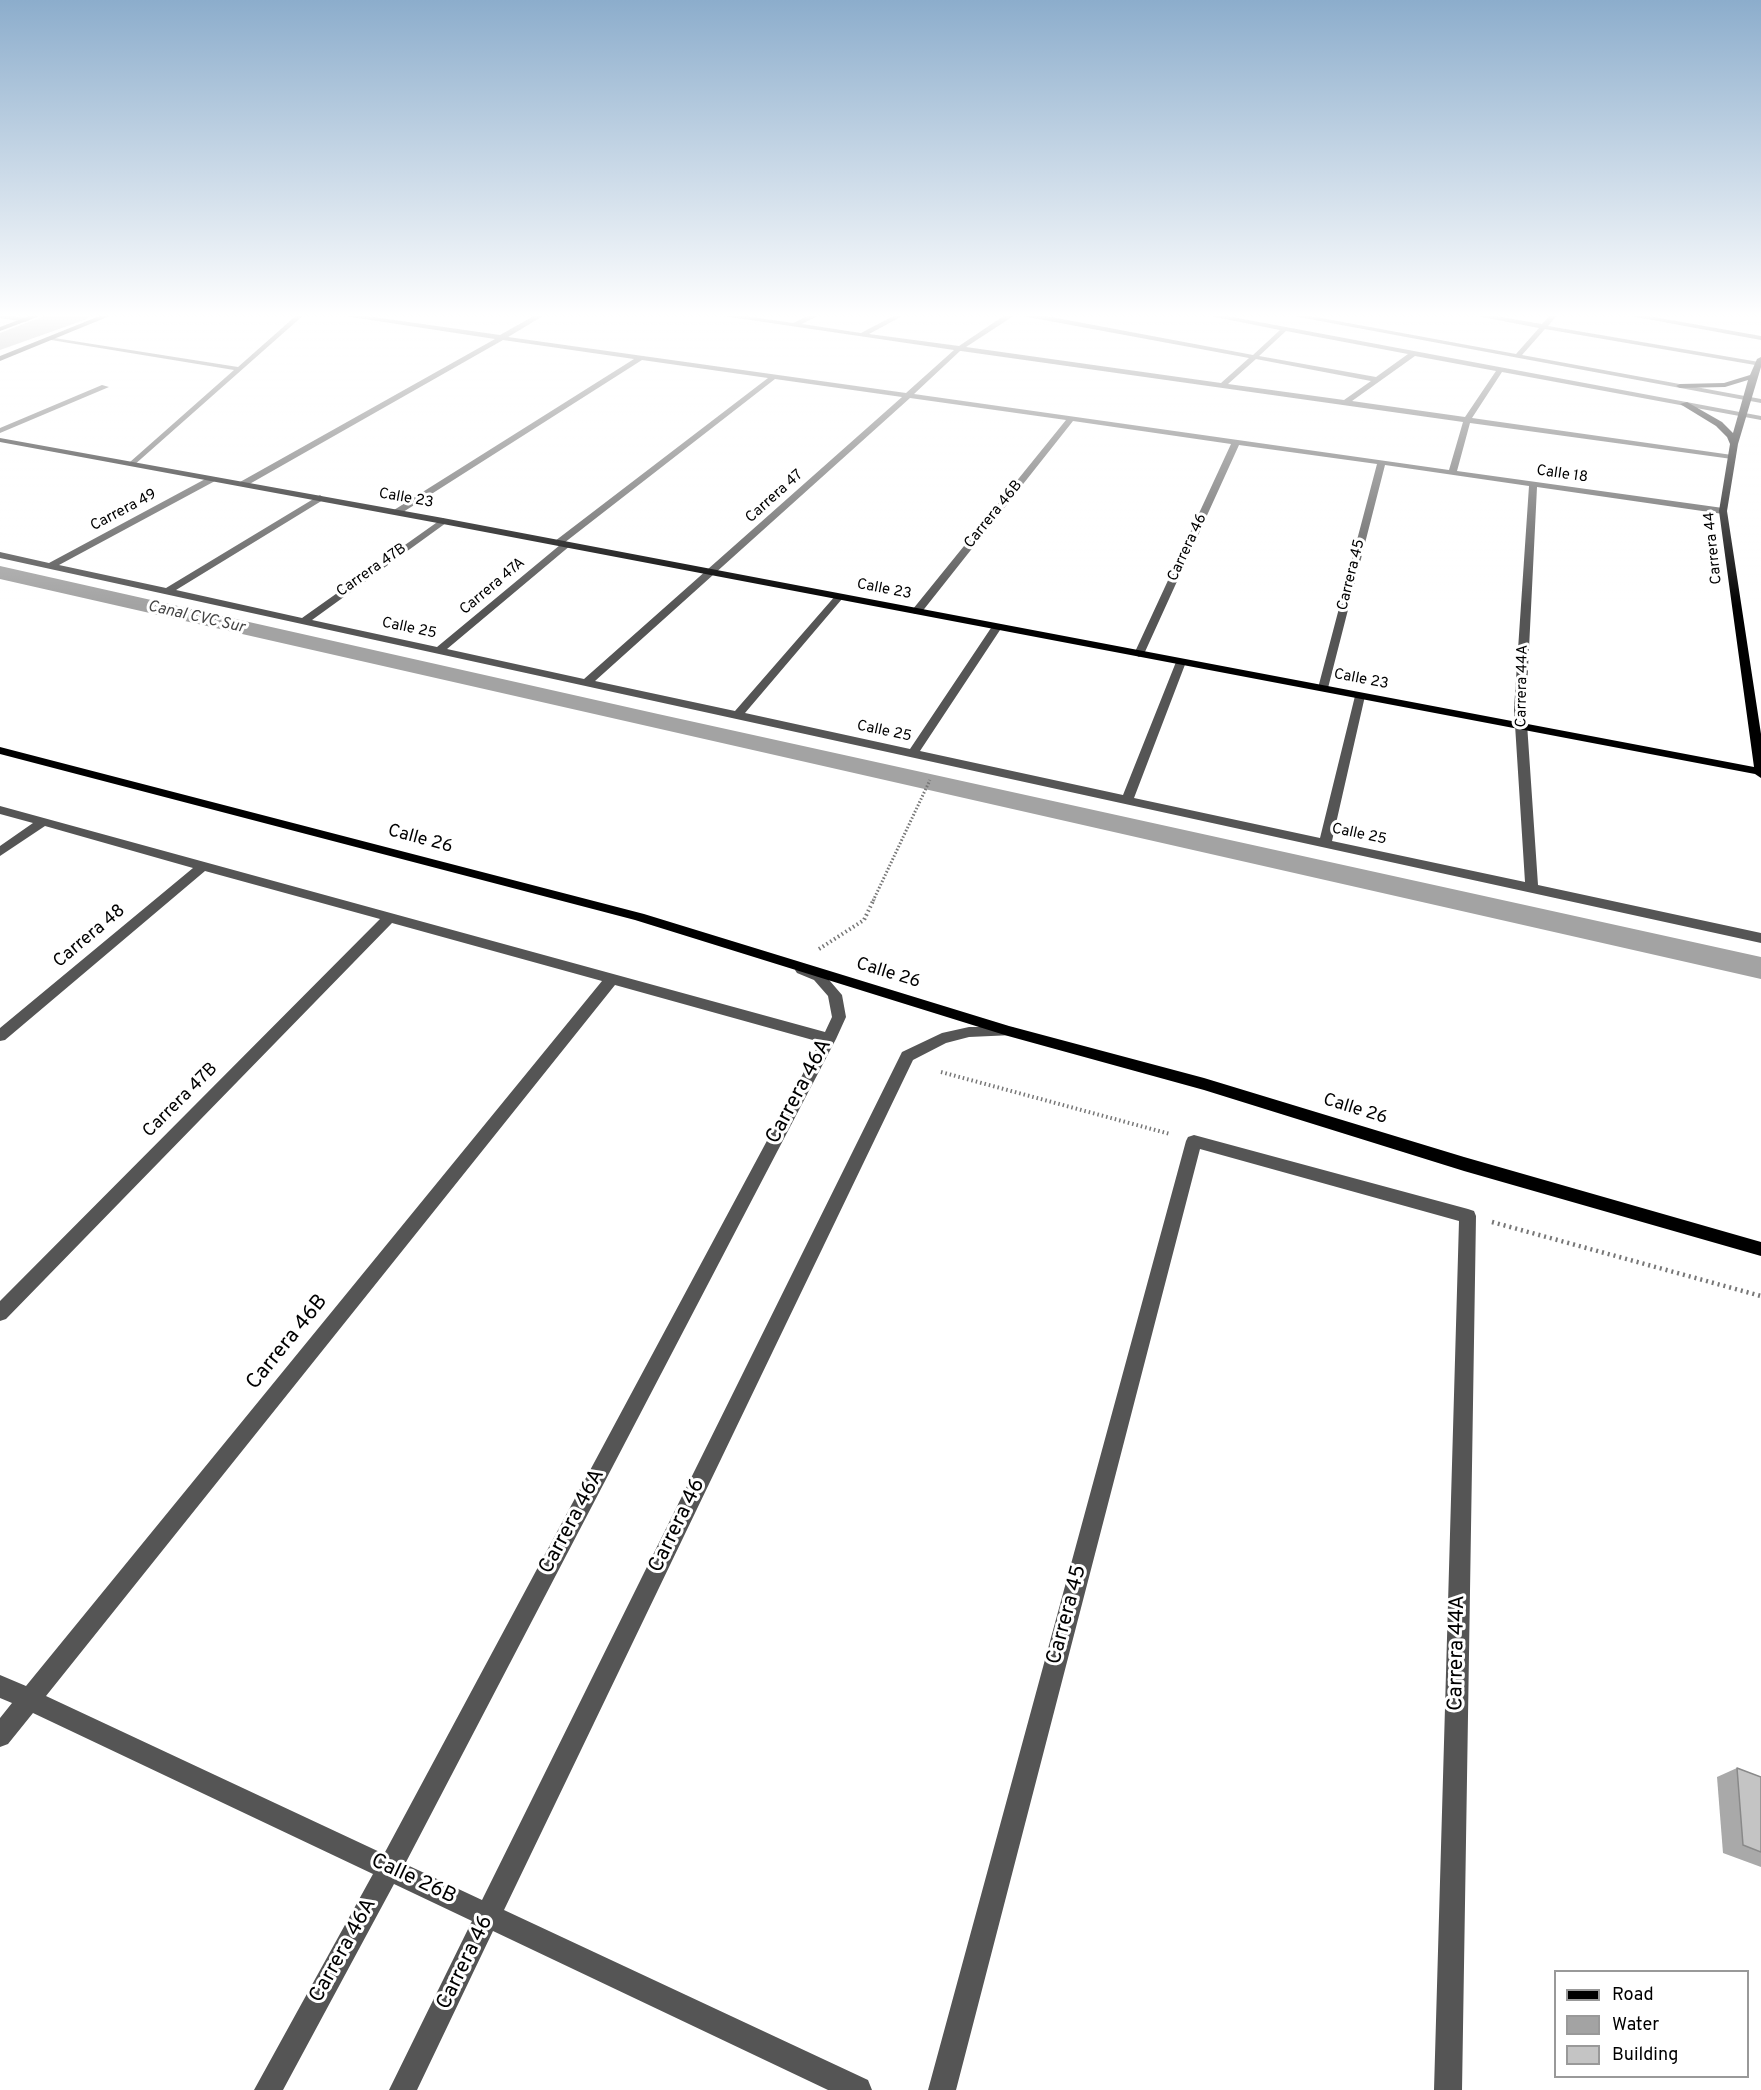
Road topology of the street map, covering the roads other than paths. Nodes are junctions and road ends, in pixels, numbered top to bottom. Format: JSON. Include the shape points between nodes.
{"nodes":[{"id":1,"x":49,"y":411,"type":"edge"},
{"id":2,"x":193,"y":411,"type":"edge"},
{"id":3,"x":373,"y":411,"type":"edge"},
{"id":4,"x":557,"y":411,"type":"edge"},
{"id":5,"x":730,"y":411,"type":"edge"},
{"id":6,"x":892,"y":411,"type":"edge"},
{"id":7,"x":1011,"y":411,"type":"edge"},
{"id":8,"x":1399,"y":411,"type":"edge"},
{"id":9,"x":1473,"y":411,"type":"edge"},
{"id":10,"x":1695,"y":411,"type":"edge"},
{"id":11,"x":1722,"y":411,"type":"edge"},
{"id":12,"x":1743,"y":411,"type":"edge"},
{"id":13,"x":1742,"y":414,"type":"junction"},
{"id":14,"x":1761,"y":418,"type":"edge"},
{"id":15,"x":1071,"y":419,"type":"junction"},
{"id":16,"x":1467,"y":420,"type":"junction"},
{"id":17,"x":0,"y":431,"type":"edge"},
{"id":18,"x":0,"y":440,"type":"edge"},
{"id":19,"x":1236,"y":442,"type":"junction"},
{"id":20,"x":1734,"y":444,"type":"junction"},
{"id":21,"x":1732,"y":457,"type":"junction"},
{"id":22,"x":1381,"y":463,"type":"junction"},
{"id":23,"x":133,"y":464,"type":"junction"},
{"id":24,"x":1452,"y":473,"type":"junction"},
{"id":25,"x":212,"y":478,"type":"junction"},
{"id":26,"x":243,"y":484,"type":"junction"},
{"id":27,"x":1533,"y":484,"type":"junction"},
{"id":28,"x":320,"y":498,"type":"junction"},
{"id":29,"x":1723,"y":511,"type":"junction"},
{"id":30,"x":397,"y":512,"type":"junction"},
{"id":31,"x":443,"y":521,"type":"junction"},
{"id":32,"x":562,"y":544,"type":"junction"},
{"id":33,"x":0,"y":555,"type":"edge"},
{"id":34,"x":48,"y":567,"type":"junction"},
{"id":35,"x":711,"y":572,"type":"junction"},
{"id":36,"x":166,"y":592,"type":"junction"},
{"id":37,"x":839,"y":597,"type":"junction"},
{"id":38,"x":917,"y":611,"type":"junction"},
{"id":39,"x":302,"y":622,"type":"junction"},
{"id":40,"x":997,"y":627,"type":"junction"},
{"id":41,"x":438,"y":651,"type":"junction"},
{"id":42,"x":1139,"y":654,"type":"junction"},
{"id":43,"x":1181,"y":662,"type":"junction"},
{"id":44,"x":586,"y":683,"type":"junction"},
{"id":45,"x":1323,"y":688,"type":"junction"},
{"id":46,"x":1360,"y":696,"type":"junction"},
{"id":47,"x":737,"y":716,"type":"junction"},
{"id":48,"x":1521,"y":726,"type":"junction"},
{"id":49,"x":0,"y":750,"type":"edge"},
{"id":50,"x":913,"y":754,"type":"junction"},
{"id":51,"x":1761,"y":772,"type":"edge"},
{"id":52,"x":1127,"y":800,"type":"junction"},
{"id":53,"x":0,"y":810,"type":"edge"},
{"id":54,"x":43,"y":822,"type":"junction"},
{"id":55,"x":1325,"y":843,"type":"junction"},
{"id":56,"x":0,"y":852,"type":"edge"},
{"id":57,"x":203,"y":866,"type":"junction"},
{"id":58,"x":1532,"y":888,"type":"junction"},
{"id":59,"x":390,"y":918,"type":"junction"},
{"id":60,"x":1761,"y":938,"type":"edge"},
{"id":61,"x":794,"y":967,"type":"junction"},
{"id":62,"x":612,"y":979,"type":"junction"},
{"id":63,"x":1008,"y":1030,"type":"junction"},
{"id":64,"x":0,"y":1036,"type":"edge"},
{"id":65,"x":829,"y":1039,"type":"junction"},
{"id":66,"x":1468,"y":1216,"type":"joint"},
{"id":67,"x":1761,"y":1249,"type":"edge"},
{"id":68,"x":0,"y":1312,"type":"edge"},
{"id":69,"x":0,"y":1686,"type":"edge"},
{"id":70,"x":28,"y":1699,"type":"junction"},
{"id":71,"x":0,"y":1736,"type":"edge"},
{"id":72,"x":389,"y":1869,"type":"junction"},
{"id":73,"x":489,"y":1916,"type":"junction"},
{"id":74,"x":268,"y":2090,"type":"edge"},
{"id":75,"x":403,"y":2090,"type":"edge"},
{"id":76,"x":858,"y":2090,"type":"edge"},
{"id":77,"x":942,"y":2090,"type":"edge"},
{"id":78,"x":1448,"y":2090,"type":"edge"}],
"edges":[{"from":1,"to":17,"type":"street"},
{"from":2,"to":23,"type":"street"},
{"from":3,"to":26,"type":"street"},
{"from":4,"to":30,"type":"street"},
{"from":5,"to":32,"type":"street","name":"Carrera 47A"},
{"from":6,"to":35,"type":"street","name":"Carrera 47"},
{"from":7,"to":15,"type":"street","name":"Calle 18"},
{"from":8,"to":16,"type":"street"},
{"from":9,"to":16,"type":"street"},
{"from":10,"to":20,"type":"main road","via":[[1719,424]]},
{"from":11,"to":13,"type":"street"},
{"from":12,"to":13,"type":"main road","name":"Carrera 44"},
{"from":13,"to":14,"type":"street"},
{"from":13,"to":20,"type":"main road","name":"Carrera 44"},
{"from":15,"to":19,"type":"street","name":"Calle 18"},
{"from":15,"to":38,"type":"street","name":"Carrera 46B"},
{"from":16,"to":21,"type":"street"},
{"from":16,"to":24,"type":"street"},
{"from":18,"to":23,"type":"main road","name":"Calle 23"},
{"from":19,"to":22,"type":"street","name":"Calle 18"},
{"from":19,"to":42,"type":"street","name":"Carrera 46"},
{"from":20,"to":21,"type":"main road","name":"Carrera 44"},
{"from":21,"to":29,"type":"main road","name":"Carrera 44"},
{"from":22,"to":24,"type":"street","name":"Calle 18"},
{"from":22,"to":45,"type":"street","name":"Carrera 45"},
{"from":23,"to":25,"type":"main road","name":"Calle 23"},
{"from":24,"to":27,"type":"street","name":"Calle 18"},
{"from":25,"to":26,"type":"main road","name":"Calle 23"},
{"from":25,"to":34,"type":"street","name":"Carrera 49"},
{"from":26,"to":28,"type":"main road","name":"Calle 23"},
{"from":27,"to":29,"type":"street","name":"Calle 18"},
{"from":27,"to":48,"type":"street","name":"Carrera 44A"},
{"from":28,"to":30,"type":"main road","name":"Calle 23"},
{"from":28,"to":36,"type":"street"},
{"from":29,"to":51,"type":"main road","name":"Carrera 44"},
{"from":30,"to":31,"type":"main road","name":"Calle 23"},
{"from":31,"to":32,"type":"main road","name":"Calle 23"},
{"from":31,"to":39,"type":"street","name":"Carrera 47B"},
{"from":32,"to":35,"type":"main road","name":"Calle 23"},
{"from":32,"to":41,"type":"street","name":"Carrera 47A"},
{"from":33,"to":34,"type":"street","name":"Calle 25"},
{"from":34,"to":36,"type":"street","name":"Calle 25"},
{"from":35,"to":37,"type":"main road","name":"Calle 23"},
{"from":35,"to":44,"type":"street","name":"Carrera 47"},
{"from":36,"to":39,"type":"street","name":"Calle 25"},
{"from":37,"to":38,"type":"main road","name":"Calle 23"},
{"from":37,"to":47,"type":"street"},
{"from":38,"to":40,"type":"main road","name":"Calle 23"},
{"from":39,"to":41,"type":"street","name":"Calle 25"},
{"from":40,"to":42,"type":"main road","name":"Calle 23"},
{"from":40,"to":50,"type":"street"},
{"from":41,"to":44,"type":"street","name":"Calle 25"},
{"from":42,"to":43,"type":"main road","name":"Calle 23"},
{"from":43,"to":45,"type":"main road","name":"Calle 23"},
{"from":43,"to":52,"type":"street"},
{"from":44,"to":47,"type":"street","name":"Calle 25"},
{"from":45,"to":46,"type":"main road","name":"Calle 23"},
{"from":46,"to":48,"type":"main road","name":"Calle 23"},
{"from":46,"to":55,"type":"street"},
{"from":47,"to":50,"type":"street","name":"Calle 25"},
{"from":48,"to":51,"type":"main road","name":"Calle 23"},
{"from":48,"to":58,"type":"street","name":"Carrera 44A"},
{"from":49,"to":61,"type":"main road","name":"Calle 26","via":[[639,917]]},
{"from":50,"to":52,"type":"street","name":"Calle 25"},
{"from":52,"to":55,"type":"street","name":"Calle 25"},
{"from":53,"to":54,"type":"street"},
{"from":54,"to":56,"type":"street"},
{"from":54,"to":57,"type":"street"},
{"from":55,"to":58,"type":"street","name":"Calle 25"},
{"from":57,"to":59,"type":"street"},
{"from":57,"to":64,"type":"street","name":"Carrera 48"},
{"from":58,"to":60,"type":"street","name":"Calle 25"},
{"from":59,"to":62,"type":"street"},
{"from":59,"to":68,"type":"street","name":"Carrera 47B"},
{"from":61,"to":63,"type":"main road","name":"Calle 26"},
{"from":61,"to":65,"type":"street","name":"Carrera 46A","via":[[819,977],[835,995],[839,1017]]},
{"from":62,"to":65,"type":"street"},
{"from":62,"to":70,"type":"street","name":"Carrera 46B"},
{"from":63,"to":67,"type":"main road","name":"Calle 26"},
{"from":63,"to":73,"type":"street","name":"Carrera 46","via":[[942,1038],[907,1056]]},
{"from":65,"to":72,"type":"street","name":"Carrera 46A"},
{"from":66,"to":77,"type":"street","name":"Carrera 45","via":[[1194,1141]]},
{"from":66,"to":78,"type":"street","name":"Carrera 44A"},
{"from":69,"to":70,"type":"street","name":"Calle 26B"},
{"from":70,"to":71,"type":"street","name":"Carrera 46B"},
{"from":70,"to":72,"type":"street","name":"Calle 26B"},
{"from":72,"to":73,"type":"street","name":"Calle 26B"},
{"from":72,"to":74,"type":"street","name":"Carrera 46A"},
{"from":73,"to":75,"type":"street","name":"Carrera 46"},
{"from":73,"to":76,"type":"street","name":"Calle 26B"}]}
